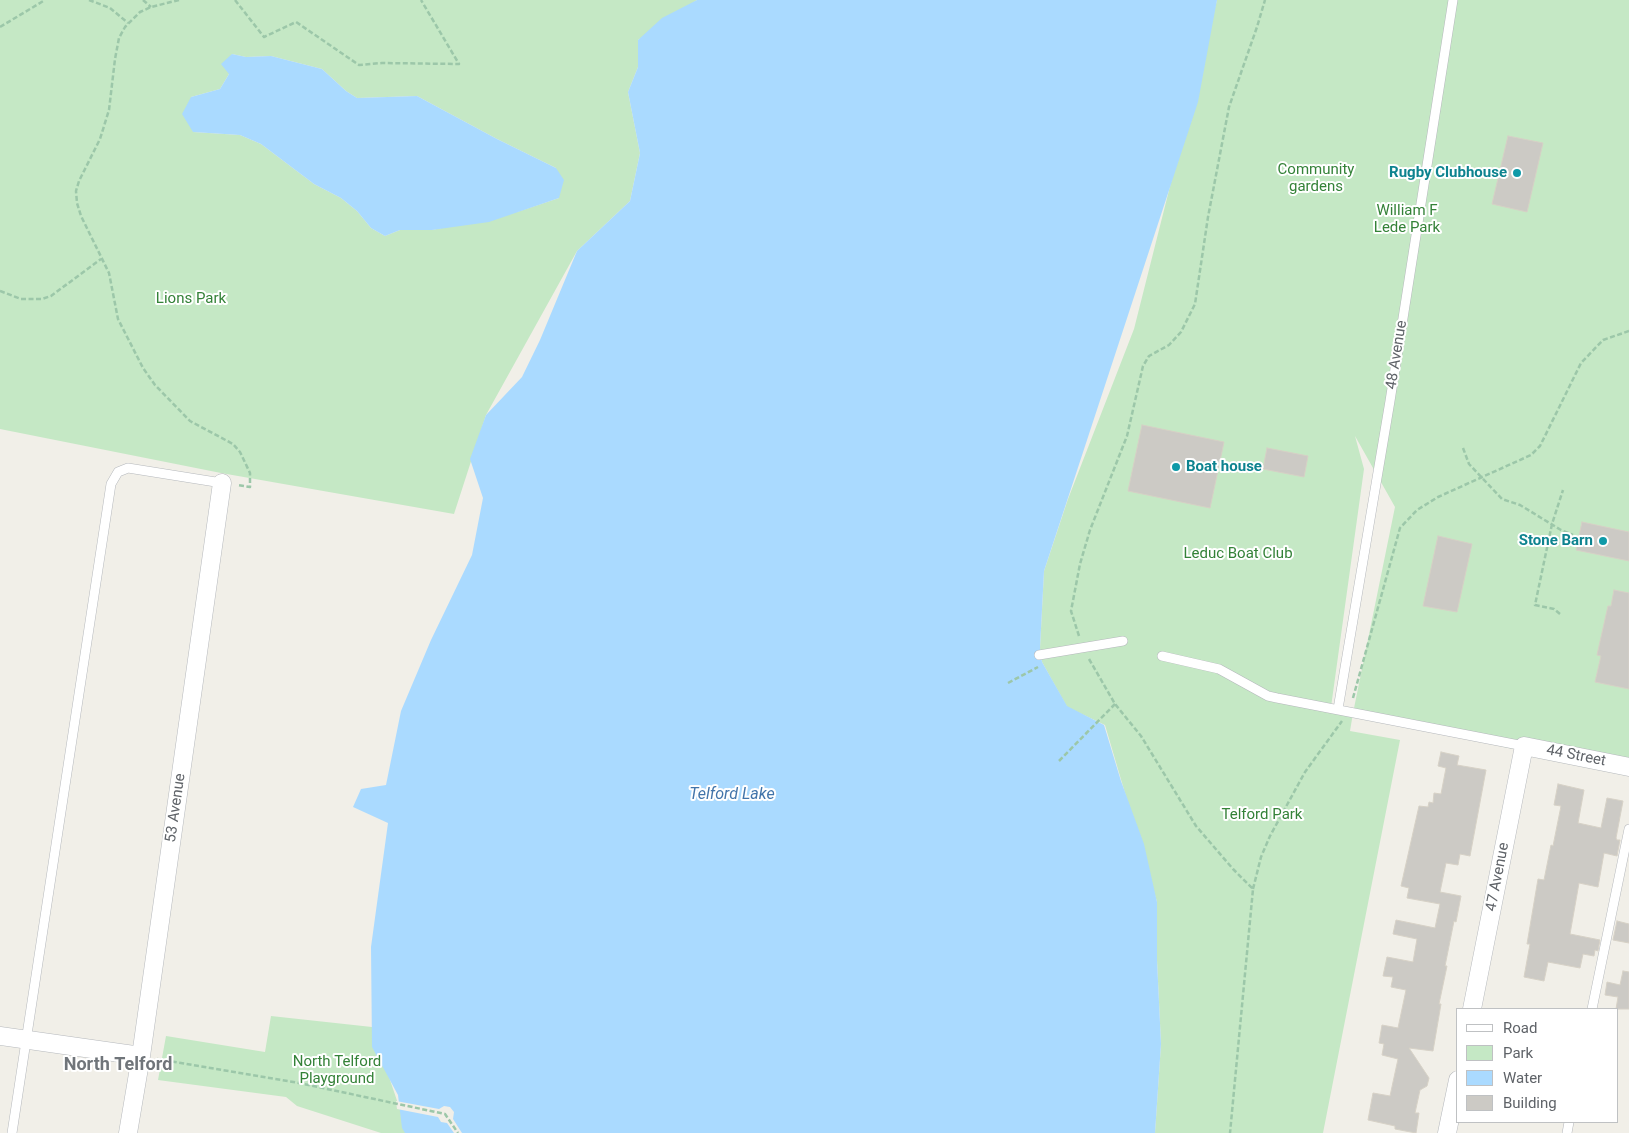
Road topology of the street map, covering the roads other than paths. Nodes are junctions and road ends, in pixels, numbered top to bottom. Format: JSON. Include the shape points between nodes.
{"nodes":[{"id":1,"x":1453,"y":0,"type":"edge"},
{"id":2,"x":222,"y":483,"type":"joint"},
{"id":3,"x":1123,"y":641,"type":"dead end"},
{"id":4,"x":1039,"y":655,"type":"dead end"},
{"id":5,"x":1162,"y":656,"type":"dead end"},
{"id":6,"x":1338,"y":709,"type":"junction"},
{"id":7,"x":1524,"y":746,"type":"junction"},
{"id":8,"x":1629,"y":767,"type":"edge"},
{"id":9,"x":1629,"y":828,"type":"edge"},
{"id":10,"x":1472,"y":1008,"type":"edge"},
{"id":11,"x":1592,"y":1008,"type":"edge"},
{"id":12,"x":0,"y":1036,"type":"edge"},
{"id":13,"x":26,"y":1039,"type":"junction"},
{"id":14,"x":141,"y":1056,"type":"junction"},
{"id":15,"x":1456,"y":1090,"type":"edge"},
{"id":16,"x":12,"y":1133,"type":"edge"},
{"id":17,"x":128,"y":1133,"type":"edge"},
{"id":18,"x":1447,"y":1133,"type":"edge"}],
"edges":[{"from":1,"to":6,"type":"lane","name":"48 Avenue"},
{"from":2,"to":13,"type":"lane","via":[[128,468],[118,472],[111,484]]},
{"from":2,"to":14,"type":"street","name":"53 Avenue"},
{"from":3,"to":4,"type":"lane"},
{"from":5,"to":6,"type":"lane","via":[[1219,669],[1268,696]]},
{"from":6,"to":7,"type":"lane"},
{"from":7,"to":8,"type":"street","name":"44 Street"},
{"from":7,"to":10,"type":"street","name":"47 Avenue"},
{"from":9,"to":11,"type":"lane"},
{"from":12,"to":13,"type":"street"},
{"from":13,"to":14,"type":"street"},
{"from":13,"to":16,"type":"lane"},
{"from":14,"to":17,"type":"street","name":"53 Avenue"},
{"from":15,"to":18,"type":"street"}]}
